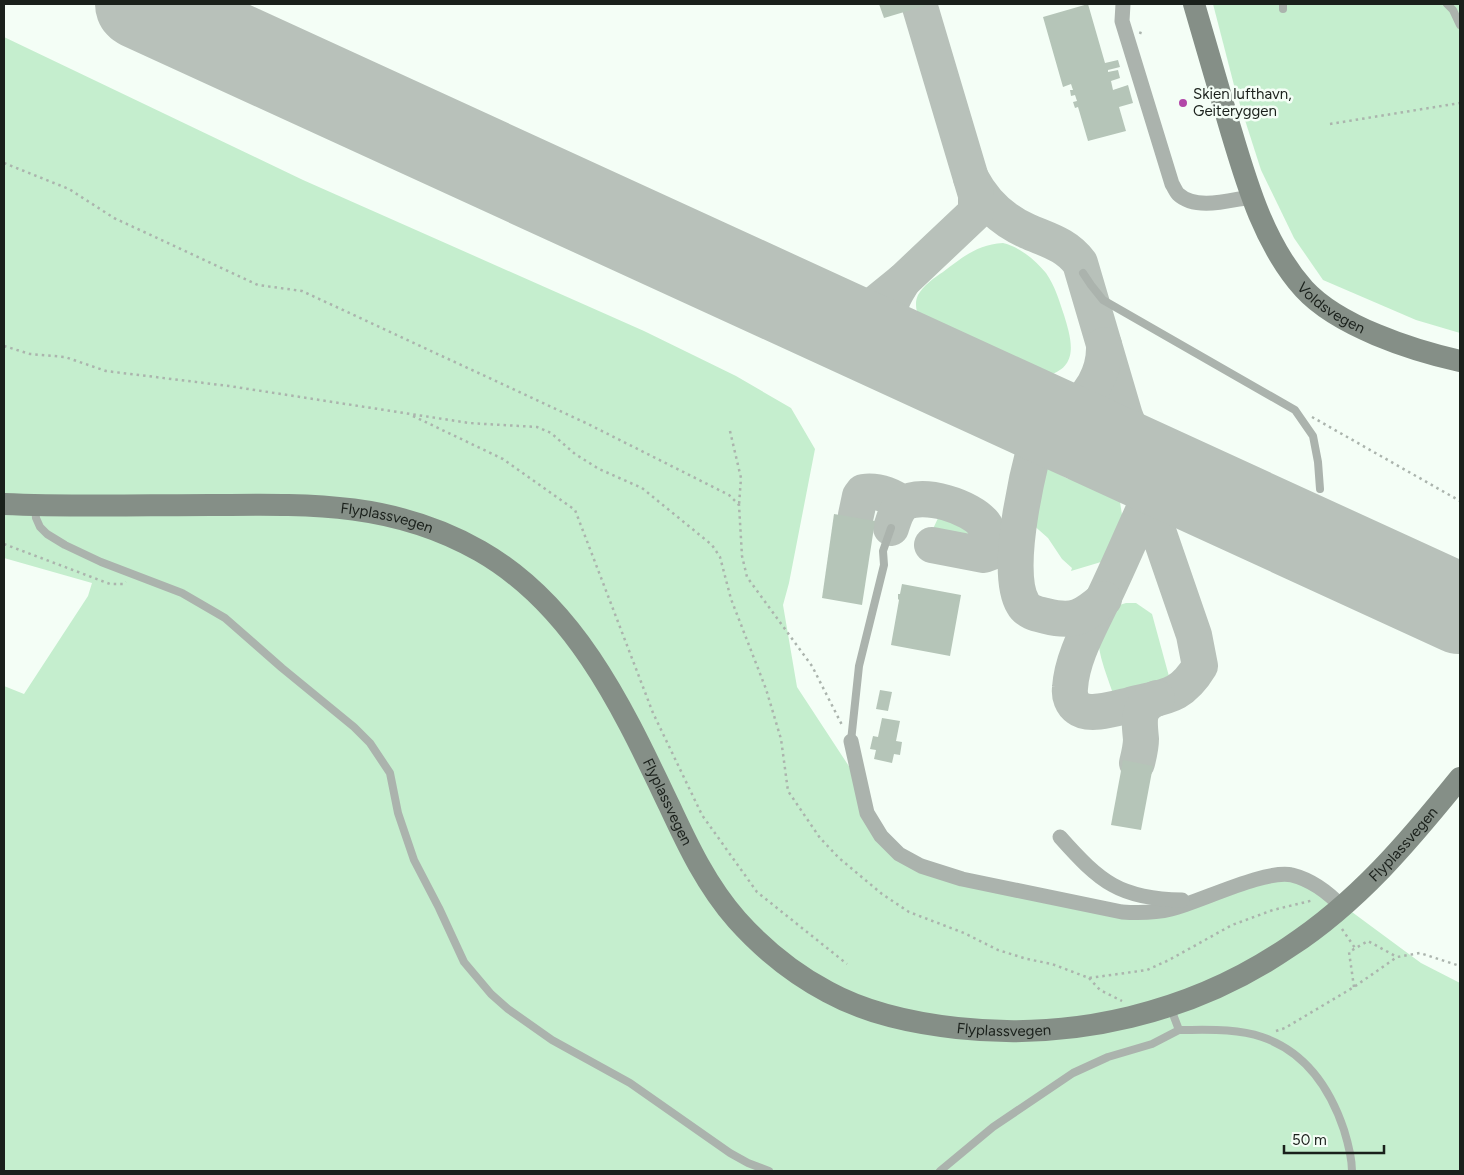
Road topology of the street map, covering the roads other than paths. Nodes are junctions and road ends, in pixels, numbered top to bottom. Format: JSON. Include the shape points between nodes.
{"nodes":[{"id":1,"x":1123,"y":4,"type":"edge"},
{"id":2,"x":1194,"y":4,"type":"edge"},
{"id":3,"x":1448,"y":4,"type":"edge"},
{"id":4,"x":1460,"y":25,"type":"edge"},
{"id":5,"x":1251,"y":197,"type":"junction"},
{"id":6,"x":1083,"y":273,"type":"dead end"},
{"id":7,"x":1460,"y":361,"type":"edge"},
{"id":8,"x":1320,"y":489,"type":"dead end"},
{"id":9,"x":4,"y":504,"type":"edge"},
{"id":10,"x":35,"y":506,"type":"junction"},
{"id":11,"x":891,"y":528,"type":"dead end"},
{"id":12,"x":851,"y":741,"type":"joint"},
{"id":13,"x":1460,"y":778,"type":"edge"},
{"id":14,"x":1060,"y":838,"type":"dead end"},
{"id":15,"x":1196,"y":901,"type":"junction"},
{"id":16,"x":1336,"y":906,"type":"junction"},
{"id":17,"x":1171,"y":1006,"type":"junction"},
{"id":18,"x":1179,"y":1030,"type":"junction"},
{"id":19,"x":769,"y":1171,"type":"edge"},
{"id":20,"x":940,"y":1171,"type":"edge"},
{"id":21,"x":1352,"y":1171,"type":"edge"}],
"edges":[{"from":1,"to":5,"type":"street","via":[[1122,21],[1172,184],[1178,194],[1198,203]]},
{"from":2,"to":5,"type":"main road","name":"Voldsvegen"},
{"from":3,"to":4,"type":"lane"},
{"from":5,"to":7,"type":"main road","name":"Voldsvegen","via":[[1289,270],[1304,290],[1322,305],[1336,315],[1410,347]]},
{"from":6,"to":8,"type":"lane","via":[[1109,304],[1295,410],[1313,436]]},
{"from":9,"to":10,"type":"main road","name":"Flyplassvegen"},
{"from":10,"to":17,"type":"main road","name":"Flyplassvegen","via":[[337,506],[406,519],[453,537],[499,562],[566,625],[605,681],[706,878],[737,920],[772,954],[801,976],[831,994],[880,1013],[920,1023],[976,1030],[1074,1028]]},
{"from":10,"to":19,"type":"lane","via":[[38,523],[47,534],[101,562],[182,593],[224,618],[370,743],[390,772],[398,813],[414,860],[464,962],[491,994],[552,1040],[630,1083],[730,1153]]},
{"from":11,"to":12,"type":"lane","via":[[883,551],[887,567],[859,666]]},
{"from":12,"to":15,"type":"street","via":[[867,813],[881,836],[899,854],[921,866],[962,879],[1122,912],[1147,913]]},
{"from":13,"to":16,"type":"main road","name":"Flyplassvegen","via":[[1393,859]]},
{"from":14,"to":15,"type":"street","via":[[1086,866],[1127,893],[1160,900]]},
{"from":15,"to":16,"type":"street","via":[[1264,878],[1290,875],[1314,884]]},
{"from":16,"to":17,"type":"main road","name":"Flyplassvegen","via":[[1289,948],[1238,979]]},
{"from":17,"to":18,"type":"lane"},
{"from":18,"to":20,"type":"lane","via":[[1152,1044],[1108,1056],[1073,1073],[993,1127]]},
{"from":18,"to":21,"type":"lane","via":[[1260,1036],[1304,1062],[1321,1081],[1337,1108]]}]}
